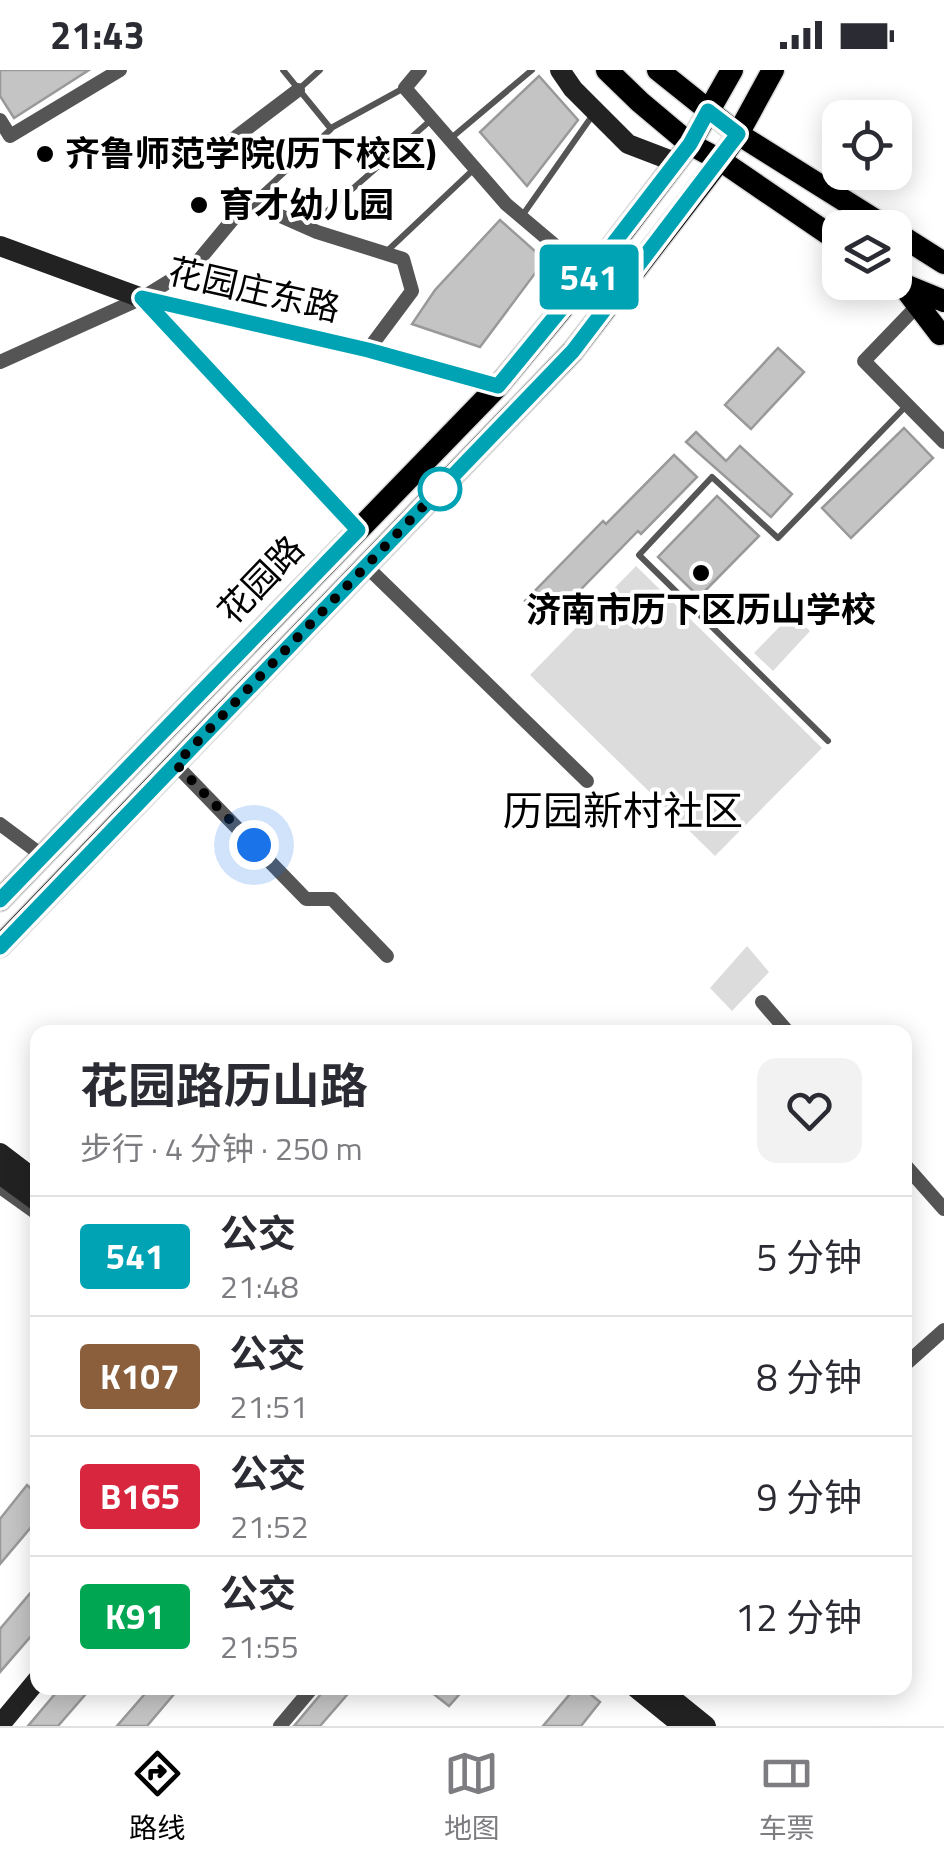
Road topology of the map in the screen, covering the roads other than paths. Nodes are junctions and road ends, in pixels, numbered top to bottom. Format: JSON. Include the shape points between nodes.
{"nodes":[{"id":1,"x":120,"y":70,"type":"edge"},
{"id":2,"x":283,"y":70,"type":"edge"},
{"id":3,"x":320,"y":70,"type":"edge"},
{"id":4,"x":420,"y":70,"type":"edge"},
{"id":5,"x":532,"y":70,"type":"edge"},
{"id":6,"x":560,"y":70,"type":"edge"},
{"id":7,"x":607,"y":70,"type":"edge"},
{"id":8,"x":658,"y":70,"type":"edge"},
{"id":9,"x":732,"y":70,"type":"edge"},
{"id":10,"x":773,"y":70,"type":"edge"},
{"id":11,"x":405,"y":88,"type":"junction"},
{"id":12,"x":298,"y":90,"type":"junction"},
{"id":13,"x":595,"y":111,"type":"junction"},
{"id":14,"x":708,"y":111,"type":"junction"},
{"id":15,"x":432,"y":119,"type":"junction"},
{"id":16,"x":0,"y":120,"type":"edge"},
{"id":17,"x":331,"y":128,"type":"junction"},
{"id":18,"x":738,"y":134,"type":"junction"},
{"id":19,"x":232,"y":140,"type":"dead end"},
{"id":20,"x":450,"y":140,"type":"junction"},
{"id":21,"x":696,"y":158,"type":"junction"},
{"id":22,"x":475,"y":168,"type":"junction"},
{"id":23,"x":251,"y":203,"type":"junction"},
{"id":24,"x":859,"y":210,"type":"edge"},
{"id":25,"x":522,"y":216,"type":"junction"},
{"id":26,"x":308,"y":228,"type":"junction"},
{"id":27,"x":822,"y":232,"type":"edge"},
{"id":28,"x":912,"y":243,"type":"edge"},
{"id":29,"x":0,"y":246,"type":"edge"},
{"id":30,"x":384,"y":253,"type":"junction"},
{"id":31,"x":944,"y":263,"type":"edge"},
{"id":32,"x":590,"y":274,"type":"junction"},
{"id":33,"x":912,"y":288,"type":"edge"},
{"id":34,"x":142,"y":298,"type":"junction"},
{"id":35,"x":912,"y":299,"type":"edge"},
{"id":36,"x":944,"y":301,"type":"edge"},
{"id":37,"x":918,"y":306,"type":"junction"},
{"id":38,"x":942,"y":335,"type":"edge"},
{"id":39,"x":368,"y":350,"type":"junction"},
{"id":40,"x":0,"y":362,"type":"edge"},
{"id":41,"x":498,"y":386,"type":"junction"},
{"id":42,"x":907,"y":405,"type":"junction"},
{"id":43,"x":944,"y":442,"type":"edge"},
{"id":44,"x":358,"y":530,"type":"junction"},
{"id":45,"x":366,"y":566,"type":"junction"},
{"id":46,"x":828,"y":740,"type":"dead end"},
{"id":47,"x":176,"y":764,"type":"junction"},
{"id":48,"x":588,"y":781,"type":"dead end"},
{"id":49,"x":0,"y":824,"type":"edge"},
{"id":50,"x":43,"y":856,"type":"junction"},
{"id":51,"x":0,"y":900,"type":"edge"},
{"id":52,"x":0,"y":946,"type":"edge"},
{"id":53,"x":387,"y":956,"type":"dead end"},
{"id":54,"x":762,"y":1002,"type":"dead end"},
{"id":55,"x":782,"y":1025,"type":"edge"},
{"id":56,"x":0,"y":1153,"type":"edge"},
{"id":57,"x":912,"y":1172,"type":"edge"},
{"id":58,"x":0,"y":1174,"type":"edge"},
{"id":59,"x":30,"y":1176,"type":"edge"},
{"id":60,"x":0,"y":1186,"type":"edge"},
{"id":61,"x":30,"y":1196,"type":"edge"},
{"id":62,"x":30,"y":1208,"type":"edge"},
{"id":63,"x":944,"y":1209,"type":"edge"},
{"id":64,"x":944,"y":1330,"type":"edge"},
{"id":65,"x":912,"y":1358,"type":"edge"},
{"id":66,"x":30,"y":1689,"type":"edge"},
{"id":67,"x":306,"y":1695,"type":"edge"},
{"id":68,"x":645,"y":1695,"type":"edge"},
{"id":69,"x":668,"y":1695,"type":"edge"},
{"id":70,"x":0,"y":1725,"type":"edge"},
{"id":71,"x":280,"y":1726,"type":"edge"},
{"id":72,"x":683,"y":1726,"type":"edge"},
{"id":73,"x":706,"y":1726,"type":"edge"}],
"edges":[{"from":1,"to":16,"type":"street","via":[[10,136]]},
{"from":2,"to":12,"type":"lane"},
{"from":3,"to":12,"type":"lane"},
{"from":4,"to":11,"type":"street"},
{"from":5,"to":20,"type":"lane"},
{"from":6,"to":13,"type":"street"},
{"from":7,"to":21,"type":"main road"},
{"from":8,"to":14,"type":"main road"},
{"from":9,"to":14,"type":"main road","name":"花园路"},
{"from":10,"to":18,"type":"main road","name":"花园路"},
{"from":11,"to":15,"type":"street"},
{"from":11,"to":17,"type":"lane"},
{"from":12,"to":17,"type":"lane"},
{"from":12,"to":19,"type":"street"},
{"from":13,"to":21,"type":"street","via":[[628,144]]},
{"from":13,"to":25,"type":"lane"},
{"from":14,"to":18,"type":"main road"},
{"from":14,"to":21,"type":"main road","name":"花园路"},
{"from":15,"to":20,"type":"street"},
{"from":15,"to":26,"type":"lane"},
{"from":17,"to":23,"type":"lane"},
{"from":18,"to":21,"type":"main road","name":"花园路"},
{"from":18,"to":24,"type":"main road"},
{"from":20,"to":22,"type":"street"},
{"from":21,"to":27,"type":"main road"},
{"from":21,"to":32,"type":"main road","name":"花园路"},
{"from":21,"to":45,"type":"main road","name":"花园路","via":[[573,351]]},
{"from":22,"to":25,"type":"street"},
{"from":22,"to":30,"type":"lane"},
{"from":23,"to":26,"type":"street"},
{"from":23,"to":34,"type":"street","via":[[194,266]]},
{"from":25,"to":32,"type":"street"},
{"from":26,"to":30,"type":"street"},
{"from":28,"to":31,"type":"main road"},
{"from":29,"to":34,"type":"street","name":"花园庄东路"},
{"from":30,"to":39,"type":"street","via":[[403,259],[412,291]]},
{"from":32,"to":41,"type":"main road","name":"花园路"},
{"from":33,"to":36,"type":"main road"},
{"from":34,"to":39,"type":"street","name":"花园庄东路"},
{"from":34,"to":40,"type":"street"},
{"from":34,"to":44,"type":"street"},
{"from":35,"to":37,"type":"main road"},
{"from":37,"to":38,"type":"main road"},
{"from":37,"to":42,"type":"street","via":[[864,361]]},
{"from":39,"to":41,"type":"street","name":"花园庄东路"},
{"from":41,"to":44,"type":"main road","name":"花园路"},
{"from":42,"to":43,"type":"street"},
{"from":42,"to":46,"type":"lane","via":[[778,538],[712,476],[639,556]]},
{"from":44,"to":50,"type":"main road","name":"花园路"},
{"from":45,"to":47,"type":"main road","name":"花园路"},
{"from":45,"to":48,"type":"street"},
{"from":47,"to":52,"type":"main road","name":"花园路"},
{"from":47,"to":53,"type":"street","via":[[306,899],[332,899]]},
{"from":49,"to":50,"type":"street"},
{"from":50,"to":51,"type":"main road","name":"花园路"},
{"from":54,"to":55,"type":"street"},
{"from":56,"to":59,"type":"street"},
{"from":57,"to":63,"type":"street"},
{"from":58,"to":61,"type":"street"},
{"from":60,"to":62,"type":"street"},
{"from":64,"to":65,"type":"street"},
{"from":66,"to":70,"type":"street"},
{"from":67,"to":71,"type":"street"},
{"from":68,"to":72,"type":"street"},
{"from":69,"to":73,"type":"street"}]}
